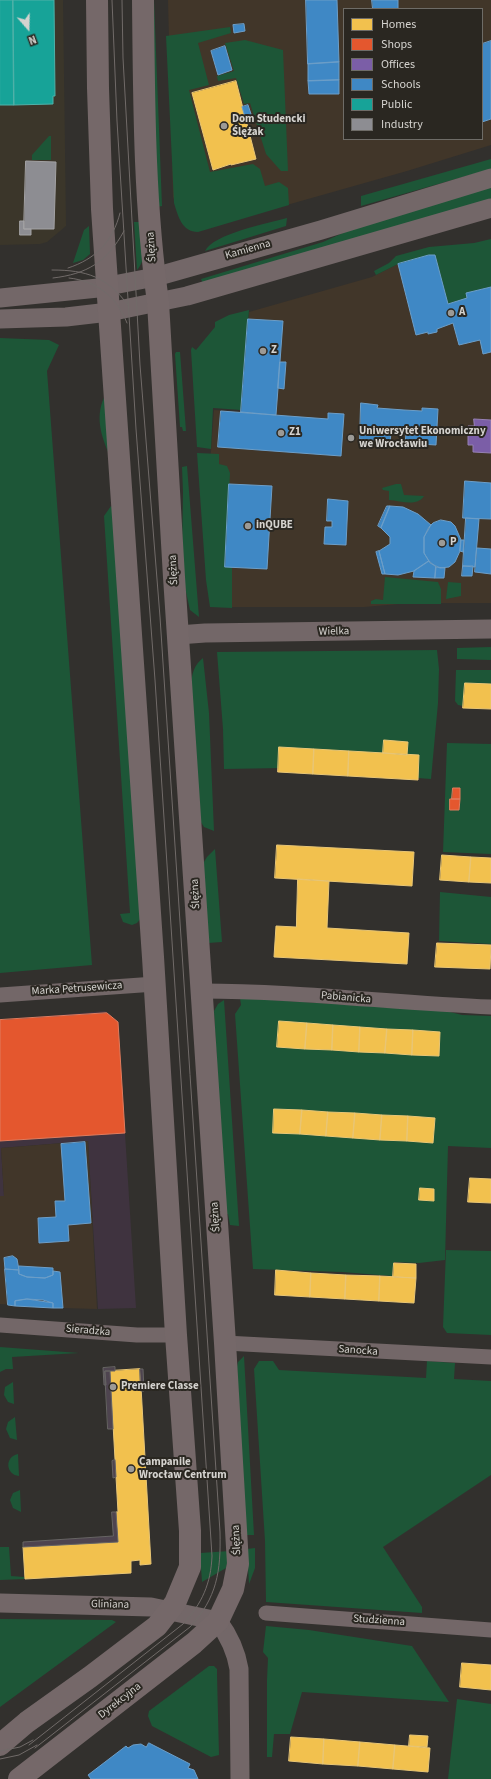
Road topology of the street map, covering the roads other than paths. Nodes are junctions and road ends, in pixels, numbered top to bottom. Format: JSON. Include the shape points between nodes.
{"nodes":[{"id":1,"x":97,"y":0,"type":"edge"},
{"id":2,"x":143,"y":0,"type":"edge"},
{"id":3,"x":491,"y":178,"type":"edge"},
{"id":4,"x":491,"y":208,"type":"edge"},
{"id":5,"x":155,"y":277,"type":"junction"},
{"id":6,"x":108,"y":287,"type":"junction"},
{"id":7,"x":0,"y":298,"type":"edge"},
{"id":8,"x":158,"y":302,"type":"junction"},
{"id":9,"x":110,"y":312,"type":"junction"},
{"id":10,"x":0,"y":319,"type":"edge"},
{"id":11,"x":491,"y":629,"type":"edge"},
{"id":12,"x":178,"y":635,"type":"junction"},
{"id":13,"x":155,"y":984,"type":"junction"},
{"id":14,"x":201,"y":991,"type":"junction"},
{"id":15,"x":0,"y":995,"type":"edge"},
{"id":16,"x":491,"y":1007,"type":"edge"},
{"id":17,"x":0,"y":1325,"type":"edge"},
{"id":18,"x":176,"y":1335,"type":"junction"},
{"id":19,"x":225,"y":1344,"type":"junction"},
{"id":20,"x":491,"y":1357,"type":"edge"},
{"id":21,"x":0,"y":1603,"type":"edge"},
{"id":22,"x":171,"y":1610,"type":"junction"},
{"id":23,"x":266,"y":1613,"type":"dead end"},
{"id":24,"x":218,"y":1621,"type":"junction"},
{"id":25,"x":491,"y":1630,"type":"edge"},
{"id":26,"x":0,"y":1745,"type":"edge"},
{"id":27,"x":19,"y":1779,"type":"edge"},
{"id":28,"x":240,"y":1779,"type":"edge"}],
"edges":[{"from":1,"to":6,"type":"main road","via":[[101,178]]},
{"from":2,"to":5,"type":"main road","name":"Ślężna","via":[[144,127]]},
{"from":3,"to":5,"type":"street","name":"Kamienna"},
{"from":4,"to":8,"type":"street","via":[[212,289]]},
{"from":5,"to":6,"type":"street","name":"Kamienna"},
{"from":5,"to":8,"type":"main road","name":"Ślężna"},
{"from":6,"to":7,"type":"street","name":"Kamienna"},
{"from":6,"to":9,"type":"main road"},
{"from":8,"to":9,"type":"street"},
{"from":8,"to":12,"type":"main road","name":"Ślężna"},
{"from":9,"to":10,"type":"street","via":[[66,317]]},
{"from":9,"to":13,"type":"main road"},
{"from":11,"to":12,"type":"street","name":"Wielka"},
{"from":12,"to":14,"type":"main road","name":"Ślężna"},
{"from":13,"to":15,"type":"street","name":"Marka Petrusewicza"},
{"from":13,"to":18,"type":"main road"},
{"from":14,"to":16,"type":"street","name":"Pabianicka","via":[[261,991]]},
{"from":14,"to":19,"type":"main road","name":"Ślężna"},
{"from":17,"to":18,"type":"street","name":"Sieradzka","via":[[137,1335]]},
{"from":18,"to":22,"type":"main road","via":[[190,1530],[190,1566]]},
{"from":19,"to":20,"type":"street","name":"Sanocka"},
{"from":19,"to":24,"type":"main road","name":"Ślężna","via":[[238,1564],[233,1589]]},
{"from":21,"to":22,"type":"street","name":"Gliniana","via":[[132,1605]]},
{"from":22,"to":24,"type":"street","name":"Gliniana"},
{"from":22,"to":26,"type":"main road","via":[[158,1626],[27,1722]]},
{"from":23,"to":25,"type":"street","name":"Studzienna"},
{"from":24,"to":27,"type":"main road","name":"Dyrekcyjna","via":[[194,1643]]},
{"from":24,"to":28,"type":"street","via":[[232,1642],[239,1669]]}]}
